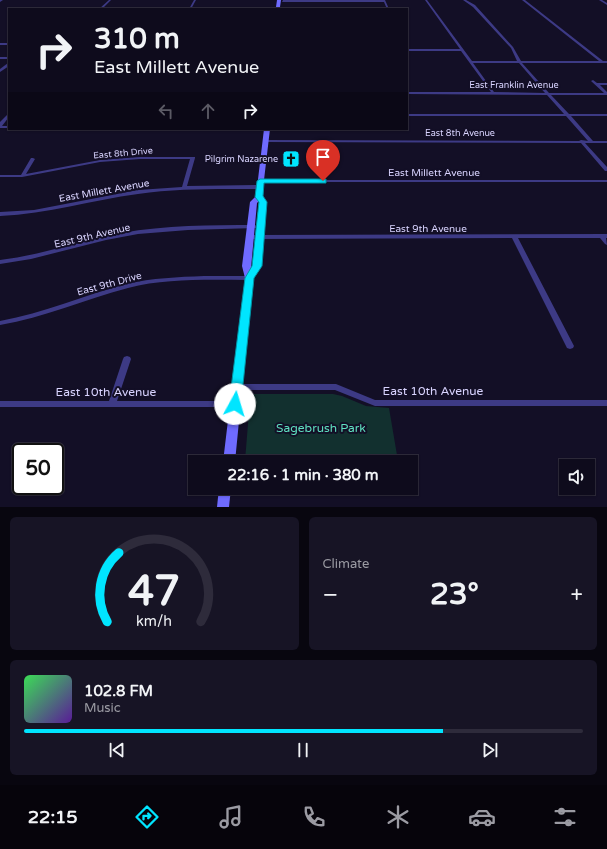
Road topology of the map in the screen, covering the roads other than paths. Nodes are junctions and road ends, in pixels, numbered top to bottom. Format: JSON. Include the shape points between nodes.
{"nodes":[{"id":1,"x":110,"y":0,"type":"edge"},
{"id":2,"x":279,"y":0,"type":"edge"},
{"id":3,"x":426,"y":0,"type":"edge"},
{"id":4,"x":464,"y":0,"type":"edge"},
{"id":5,"x":523,"y":0,"type":"edge"},
{"id":6,"x":600,"y":0,"type":"edge"},
{"id":7,"x":284,"y":1,"type":"edge"},
{"id":8,"x":384,"y":1,"type":"edge"},
{"id":9,"x":607,"y":4,"type":"edge"},
{"id":10,"x":101,"y":8,"type":"edge"},
{"id":11,"x":281,"y":8,"type":"edge"},
{"id":12,"x":408,"y":50,"type":"edge"},
{"id":13,"x":462,"y":50,"type":"junction"},
{"id":14,"x":471,"y":62,"type":"junction"},
{"id":15,"x":520,"y":62,"type":"junction"},
{"id":16,"x":602,"y":62,"type":"junction"},
{"id":17,"x":607,"y":62,"type":"edge"},
{"id":18,"x":8,"y":65,"type":"edge"},
{"id":19,"x":0,"y":71,"type":"edge"},
{"id":20,"x":607,"y":84,"type":"edge"},
{"id":21,"x":408,"y":93,"type":"edge"},
{"id":22,"x":493,"y":93,"type":"junction"},
{"id":23,"x":548,"y":93,"type":"junction"},
{"id":24,"x":408,"y":115,"type":"edge"},
{"id":25,"x":568,"y":115,"type":"junction"},
{"id":26,"x":607,"y":115,"type":"edge"},
{"id":27,"x":8,"y":116,"type":"edge"},
{"id":28,"x":0,"y":126,"type":"edge"},
{"id":29,"x":267,"y":130,"type":"edge"},
{"id":30,"x":266,"y":141,"type":"junction"},
{"id":31,"x":582,"y":141,"type":"junction"},
{"id":32,"x":592,"y":142,"type":"junction"},
{"id":33,"x":607,"y":142,"type":"edge"},
{"id":34,"x":33,"y":159,"type":"dead end"},
{"id":35,"x":607,"y":170,"type":"edge"},
{"id":36,"x":0,"y":176,"type":"edge"},
{"id":37,"x":22,"y":176,"type":"junction"},
{"id":38,"x":607,"y":181,"type":"edge"},
{"id":39,"x":260,"y":184,"type":"junction"},
{"id":40,"x":184,"y":188,"type":"junction"},
{"id":41,"x":259,"y":197,"type":"junction"},
{"id":42,"x":0,"y":214,"type":"edge"},
{"id":43,"x":250,"y":228,"type":"junction"},
{"id":44,"x":261,"y":228,"type":"junction"},
{"id":45,"x":514,"y":236,"type":"junction"},
{"id":46,"x":604,"y":236,"type":"edge"},
{"id":47,"x":249,"y":238,"type":"junction"},
{"id":48,"x":260,"y":238,"type":"junction"},
{"id":49,"x":607,"y":244,"type":"edge"},
{"id":50,"x":0,"y":262,"type":"edge"},
{"id":51,"x":250,"y":278,"type":"junction"},
{"id":52,"x":45,"y":312,"type":"junction"},
{"id":53,"x":43,"y":321,"type":"dead end"},
{"id":54,"x":0,"y":323,"type":"edge"},
{"id":55,"x":570,"y":346,"type":"dead end"},
{"id":56,"x":127,"y":359,"type":"dead end"},
{"id":57,"x":237,"y":387,"type":"junction"},
{"id":58,"x":607,"y":403,"type":"edge"},
{"id":59,"x":0,"y":404,"type":"edge"},
{"id":60,"x":112,"y":404,"type":"junction"},
{"id":61,"x":235,"y":404,"type":"junction"},
{"id":62,"x":230,"y":455,"type":"edge"},
{"id":63,"x":225,"y":495,"type":"edge"},
{"id":64,"x":223,"y":507,"type":"edge"}],
"edges":[{"from":1,"to":10,"type":"street"},
{"from":2,"to":11,"type":"main road","via":[[278,7]]},
{"from":3,"to":13,"type":"street"},
{"from":4,"to":15,"type":"street","via":[[473,5],[512,48]]},
{"from":5,"to":16,"type":"street"},
{"from":6,"to":9,"type":"street"},
{"from":7,"to":8,"type":"street"},
{"from":7,"to":11,"type":"main road"},
{"from":12,"to":13,"type":"street"},
{"from":13,"to":14,"type":"street"},
{"from":14,"to":15,"type":"street"},
{"from":14,"to":22,"type":"street"},
{"from":15,"to":16,"type":"street"},
{"from":15,"to":23,"type":"street"},
{"from":16,"to":17,"type":"street"},
{"from":18,"to":19,"type":"street"},
{"from":20,"to":23,"type":"street","name":"East Franklin Avenue","via":[[594,83],[607,94]]},
{"from":21,"to":22,"type":"street","name":"East Franklin Avenue"},
{"from":22,"to":23,"type":"street","name":"East Franklin Avenue"},
{"from":23,"to":25,"type":"street"},
{"from":24,"to":25,"type":"street"},
{"from":25,"to":26,"type":"street"},
{"from":25,"to":32,"type":"street"},
{"from":27,"to":28,"type":"street"},
{"from":29,"to":30,"type":"main road"},
{"from":30,"to":31,"type":"street","name":"East 8th Avenue"},
{"from":30,"to":39,"type":"main road"},
{"from":31,"to":32,"type":"street","name":"East 8th Avenue"},
{"from":31,"to":35,"type":"street"},
{"from":32,"to":33,"type":"street","name":"East 8th Avenue"},
{"from":34,"to":37,"type":"street"},
{"from":36,"to":37,"type":"street","name":"East 8th Drive"},
{"from":37,"to":40,"type":"street","name":"East 8th Drive","via":[[99,159],[193,158]]},
{"from":38,"to":39,"type":"street","name":"East Millett Avenue"},
{"from":39,"to":40,"type":"street","name":"East Millett Avenue"},
{"from":39,"to":41,"type":"main road"},
{"from":40,"to":42,"type":"street","name":"East Millett Avenue","via":[[140,192],[43,210]]},
{"from":41,"to":43,"type":"main road","via":[[254,202]]},
{"from":41,"to":44,"type":"main road","via":[[263,202]]},
{"from":43,"to":44,"type":"street","name":"East 9th Avenue"},
{"from":43,"to":47,"type":"main road"},
{"from":43,"to":50,"type":"street","name":"East 9th Avenue","via":[[187,228],[122,235],[38,256]]},
{"from":44,"to":48,"type":"main road"},
{"from":45,"to":46,"type":"street","name":"East 9th Avenue"},
{"from":45,"to":48,"type":"street","name":"East 9th Avenue"},
{"from":45,"to":55,"type":"street"},
{"from":46,"to":49,"type":"street"},
{"from":47,"to":48,"type":"street","name":"East 9th Avenue"},
{"from":47,"to":51,"type":"main road","via":[[246,266]]},
{"from":48,"to":51,"type":"main road","via":[[257,266]]},
{"from":51,"to":52,"type":"street","name":"East 9th Drive","via":[[179,278],[129,286]]},
{"from":51,"to":57,"type":"main road"},
{"from":52,"to":53,"type":"street"},
{"from":52,"to":54,"type":"street","name":"East 9th Drive"},
{"from":56,"to":60,"type":"street"},
{"from":57,"to":58,"type":"street","name":"East 10th Avenue","via":[[336,387],[375,403]]},
{"from":57,"to":61,"type":"main road"},
{"from":59,"to":60,"type":"street","name":"East 10th Avenue"},
{"from":60,"to":61,"type":"street","name":"East 10th Avenue"},
{"from":61,"to":62,"type":"main road"},
{"from":63,"to":64,"type":"main road"}]}
